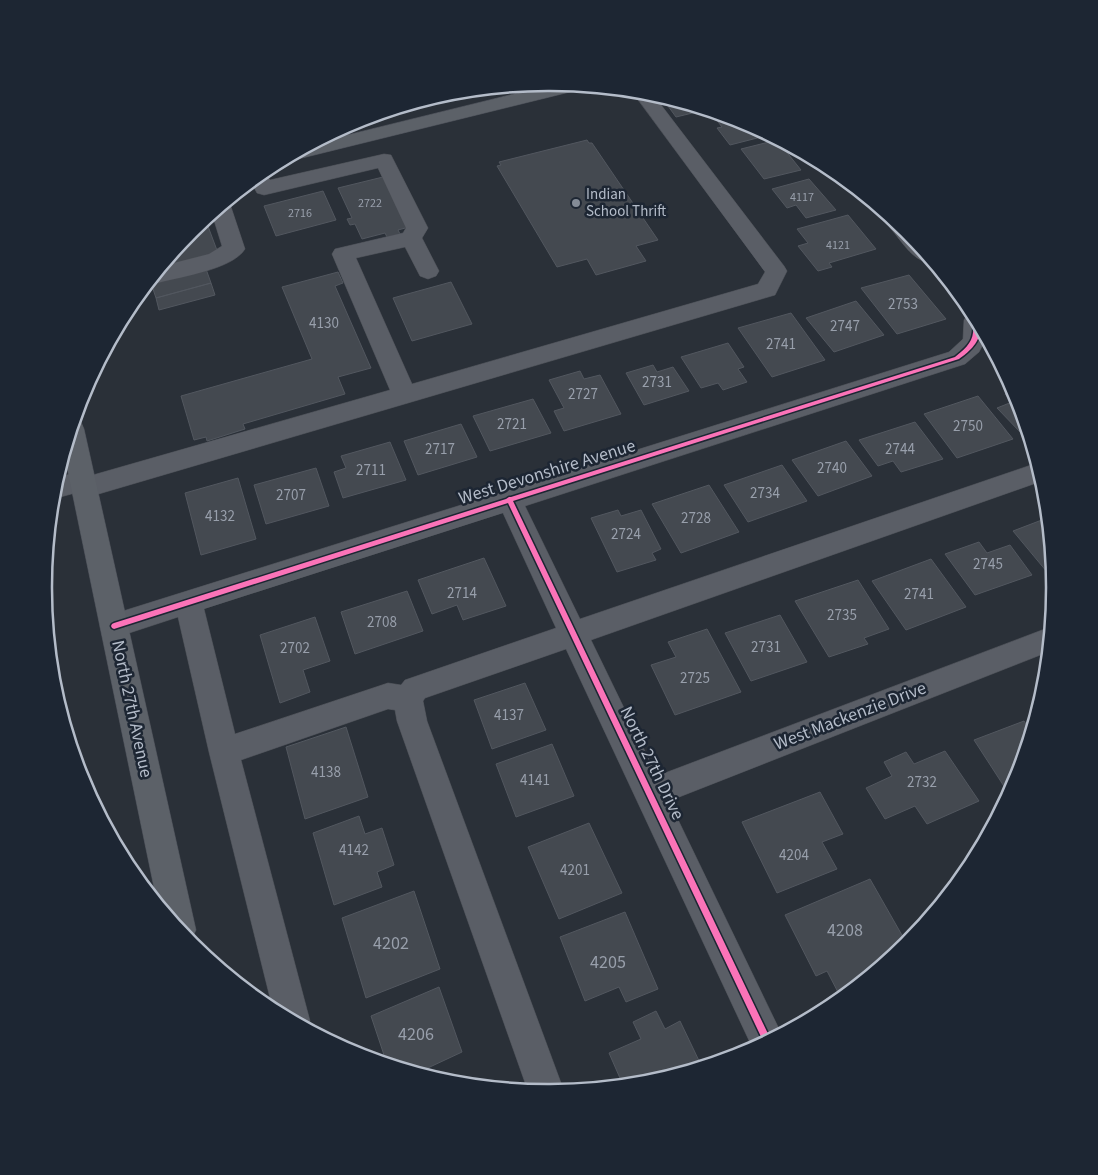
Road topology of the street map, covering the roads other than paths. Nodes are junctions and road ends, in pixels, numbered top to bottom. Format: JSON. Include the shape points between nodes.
{"nodes":[{"id":1,"x":529,"y":92,"type":"edge"},
{"id":2,"x":648,"y":101,"type":"edge"},
{"id":3,"x":320,"y":147,"type":"edge"},
{"id":4,"x":262,"y":183,"type":"edge"},
{"id":5,"x":218,"y":218,"type":"edge"},
{"id":6,"x":412,"y":238,"type":"junction"},
{"id":7,"x":428,"y":271,"type":"dead end"},
{"id":8,"x":166,"y":272,"type":"edge"},
{"id":9,"x":975,"y":332,"type":"edge"},
{"id":10,"x":404,"y":394,"type":"junction"},
{"id":11,"x":75,"y":441,"type":"edge"},
{"id":12,"x":1032,"y":474,"type":"edge"},
{"id":13,"x":84,"y":484,"type":"junction"},
{"id":14,"x":63,"y":488,"type":"edge"},
{"id":15,"x":509,"y":499,"type":"junction"},
{"id":16,"x":190,"y":603,"type":"junction"},
{"id":17,"x":114,"y":626,"type":"junction"},
{"id":18,"x":572,"y":633,"type":"junction"},
{"id":19,"x":1042,"y":642,"type":"edge"},
{"id":20,"x":408,"y":699,"type":"junction"},
{"id":21,"x":224,"y":752,"type":"junction"},
{"id":22,"x":651,"y":793,"type":"junction"},
{"id":23,"x":177,"y":916,"type":"edge"},
{"id":24,"x":290,"y":1011,"type":"edge"},
{"id":25,"x":764,"y":1035,"type":"edge"},
{"id":26,"x":544,"y":1084,"type":"edge"}],
"edges":[{"from":1,"to":3,"type":"main road"},
{"from":2,"to":10,"type":"street","via":[[776,271],[767,289]]},
{"from":4,"to":6,"type":"street","via":[[264,188],[384,160],[417,228]]},
{"from":5,"to":8,"type":"street","via":[[234,249],[216,260]]},
{"from":6,"to":7,"type":"street"},
{"from":6,"to":10,"type":"street","via":[[343,254]]},
{"from":9,"to":15,"type":"street","name":"West Devonshire Avenue","via":[[969,349],[957,358]]},
{"from":10,"to":13,"type":"street"},
{"from":11,"to":13,"type":"main road","name":"North 27th Avenue"},
{"from":12,"to":18,"type":"street"},
{"from":13,"to":14,"type":"street"},
{"from":13,"to":17,"type":"main road","name":"North 27th Avenue"},
{"from":15,"to":16,"type":"street","name":"West Devonshire Avenue"},
{"from":15,"to":18,"type":"street","name":"North 27th Drive"},
{"from":16,"to":17,"type":"street","name":"West Devonshire Avenue"},
{"from":16,"to":21,"type":"street"},
{"from":17,"to":23,"type":"main road","name":"North 27th Avenue"},
{"from":18,"to":20,"type":"street","via":[[415,689]]},
{"from":18,"to":22,"type":"street","name":"North 27th Drive"},
{"from":19,"to":22,"type":"street","name":"West Mackenzie Drive"},
{"from":20,"to":21,"type":"street","via":[[388,696]]},
{"from":20,"to":26,"type":"street","via":[[412,721]]},
{"from":21,"to":24,"type":"street"},
{"from":22,"to":25,"type":"street","name":"North 27th Drive"}]}
